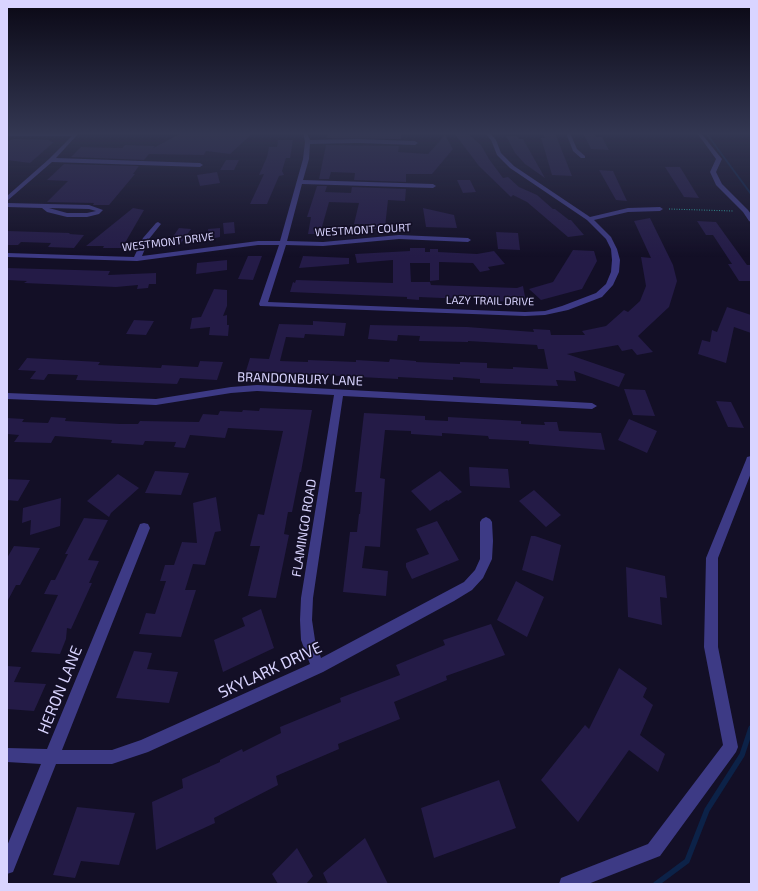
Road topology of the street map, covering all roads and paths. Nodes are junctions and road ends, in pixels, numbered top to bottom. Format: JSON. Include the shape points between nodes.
{"nodes":[{"id":1,"x":35,"y":175,"type":"edge"},
{"id":2,"x":301,"y":175,"type":"edge"},
{"id":3,"x":523,"y":175,"type":"edge"},
{"id":4,"x":714,"y":175,"type":"edge"},
{"id":5,"x":299,"y":182,"type":"junction"},
{"id":6,"x":433,"y":186,"type":"dead end"},
{"id":7,"x":7,"y":199,"type":"edge"},
{"id":8,"x":7,"y":205,"type":"edge"},
{"id":9,"x":45,"y":207,"type":"junction"},
{"id":10,"x":660,"y":209,"type":"joint"},
{"id":11,"x":746,"y":211,"type":"junction"},
{"id":12,"x":589,"y":219,"type":"junction"},
{"id":13,"x":751,"y":220,"type":"edge"},
{"id":14,"x":158,"y":224,"type":"dead end"},
{"id":15,"x":468,"y":240,"type":"dead end"},
{"id":16,"x":284,"y":243,"type":"junction"},
{"id":17,"x":7,"y":255,"type":"edge"},
{"id":18,"x":137,"y":259,"type":"junction"},
{"id":19,"x":339,"y":393,"type":"junction"},
{"id":20,"x":7,"y":396,"type":"edge"},
{"id":21,"x":592,"y":406,"type":"dead end"},
{"id":22,"x":751,"y":460,"type":"edge"},
{"id":23,"x":486,"y":522,"type":"dead end"},
{"id":24,"x":144,"y":528,"type":"dead end"},
{"id":25,"x":318,"y":667,"type":"junction"},
{"id":26,"x":7,"y":755,"type":"edge"},
{"id":27,"x":51,"y":758,"type":"junction"},
{"id":28,"x":7,"y":866,"type":"edge"},
{"id":29,"x":567,"y":884,"type":"edge"}],
"edges":[{"from":1,"to":7,"type":"street"},
{"from":2,"to":5,"type":"street"},
{"from":3,"to":12,"type":"street","name":"LAZY TRAIL DRIVE"},
{"from":4,"to":11,"type":"street","via":[[719,185]]},
{"from":5,"to":6,"type":"street"},
{"from":5,"to":16,"type":"street"},
{"from":8,"to":9,"type":"street"},
{"from":9,"to":9,"type":"street","via":[[89,206],[100,210],[97,213],[67,215],[48,211]]},
{"from":10,"to":11,"type":"path"},
{"from":10,"to":12,"type":"street","via":[[628,210]]},
{"from":11,"to":13,"type":"street"},
{"from":12,"to":16,"type":"street","name":"LAZY TRAIL DRIVE","via":[[600,227],[614,249],[615,272],[609,285],[599,295],[545,313],[486,314],[263,304]]},
{"from":14,"to":18,"type":"street","via":[[146,238]]},
{"from":15,"to":16,"type":"street","name":"WESTMONT COURT","via":[[399,237],[322,244]]},
{"from":16,"to":18,"type":"street","name":"WESTMONT DRIVE","via":[[243,244]]},
{"from":17,"to":18,"type":"street","name":"WESTMONT DRIVE"},
{"from":19,"to":20,"type":"street","name":"BRANDONBURY LANE","via":[[257,388],[156,402]]},
{"from":19,"to":21,"type":"street","name":"BRANDONBURY LANE"},
{"from":19,"to":25,"type":"street","name":"FLAMINGO ROAD","via":[[307,598],[308,640]]},
{"from":22,"to":29,"type":"street","via":[[712,558],[711,647],[731,747],[654,850]]},
{"from":23,"to":25,"type":"street","name":"SKYLARK DRIVE","via":[[486,559],[479,574],[468,586]]},
{"from":24,"to":27,"type":"street","name":"HERON LANE"},
{"from":25,"to":27,"type":"street","name":"SKYLARK DRIVE","via":[[143,747],[112,757]]},
{"from":26,"to":27,"type":"street","name":"SKYLARK DRIVE"},
{"from":27,"to":28,"type":"street","name":"HERON LANE"}]}
